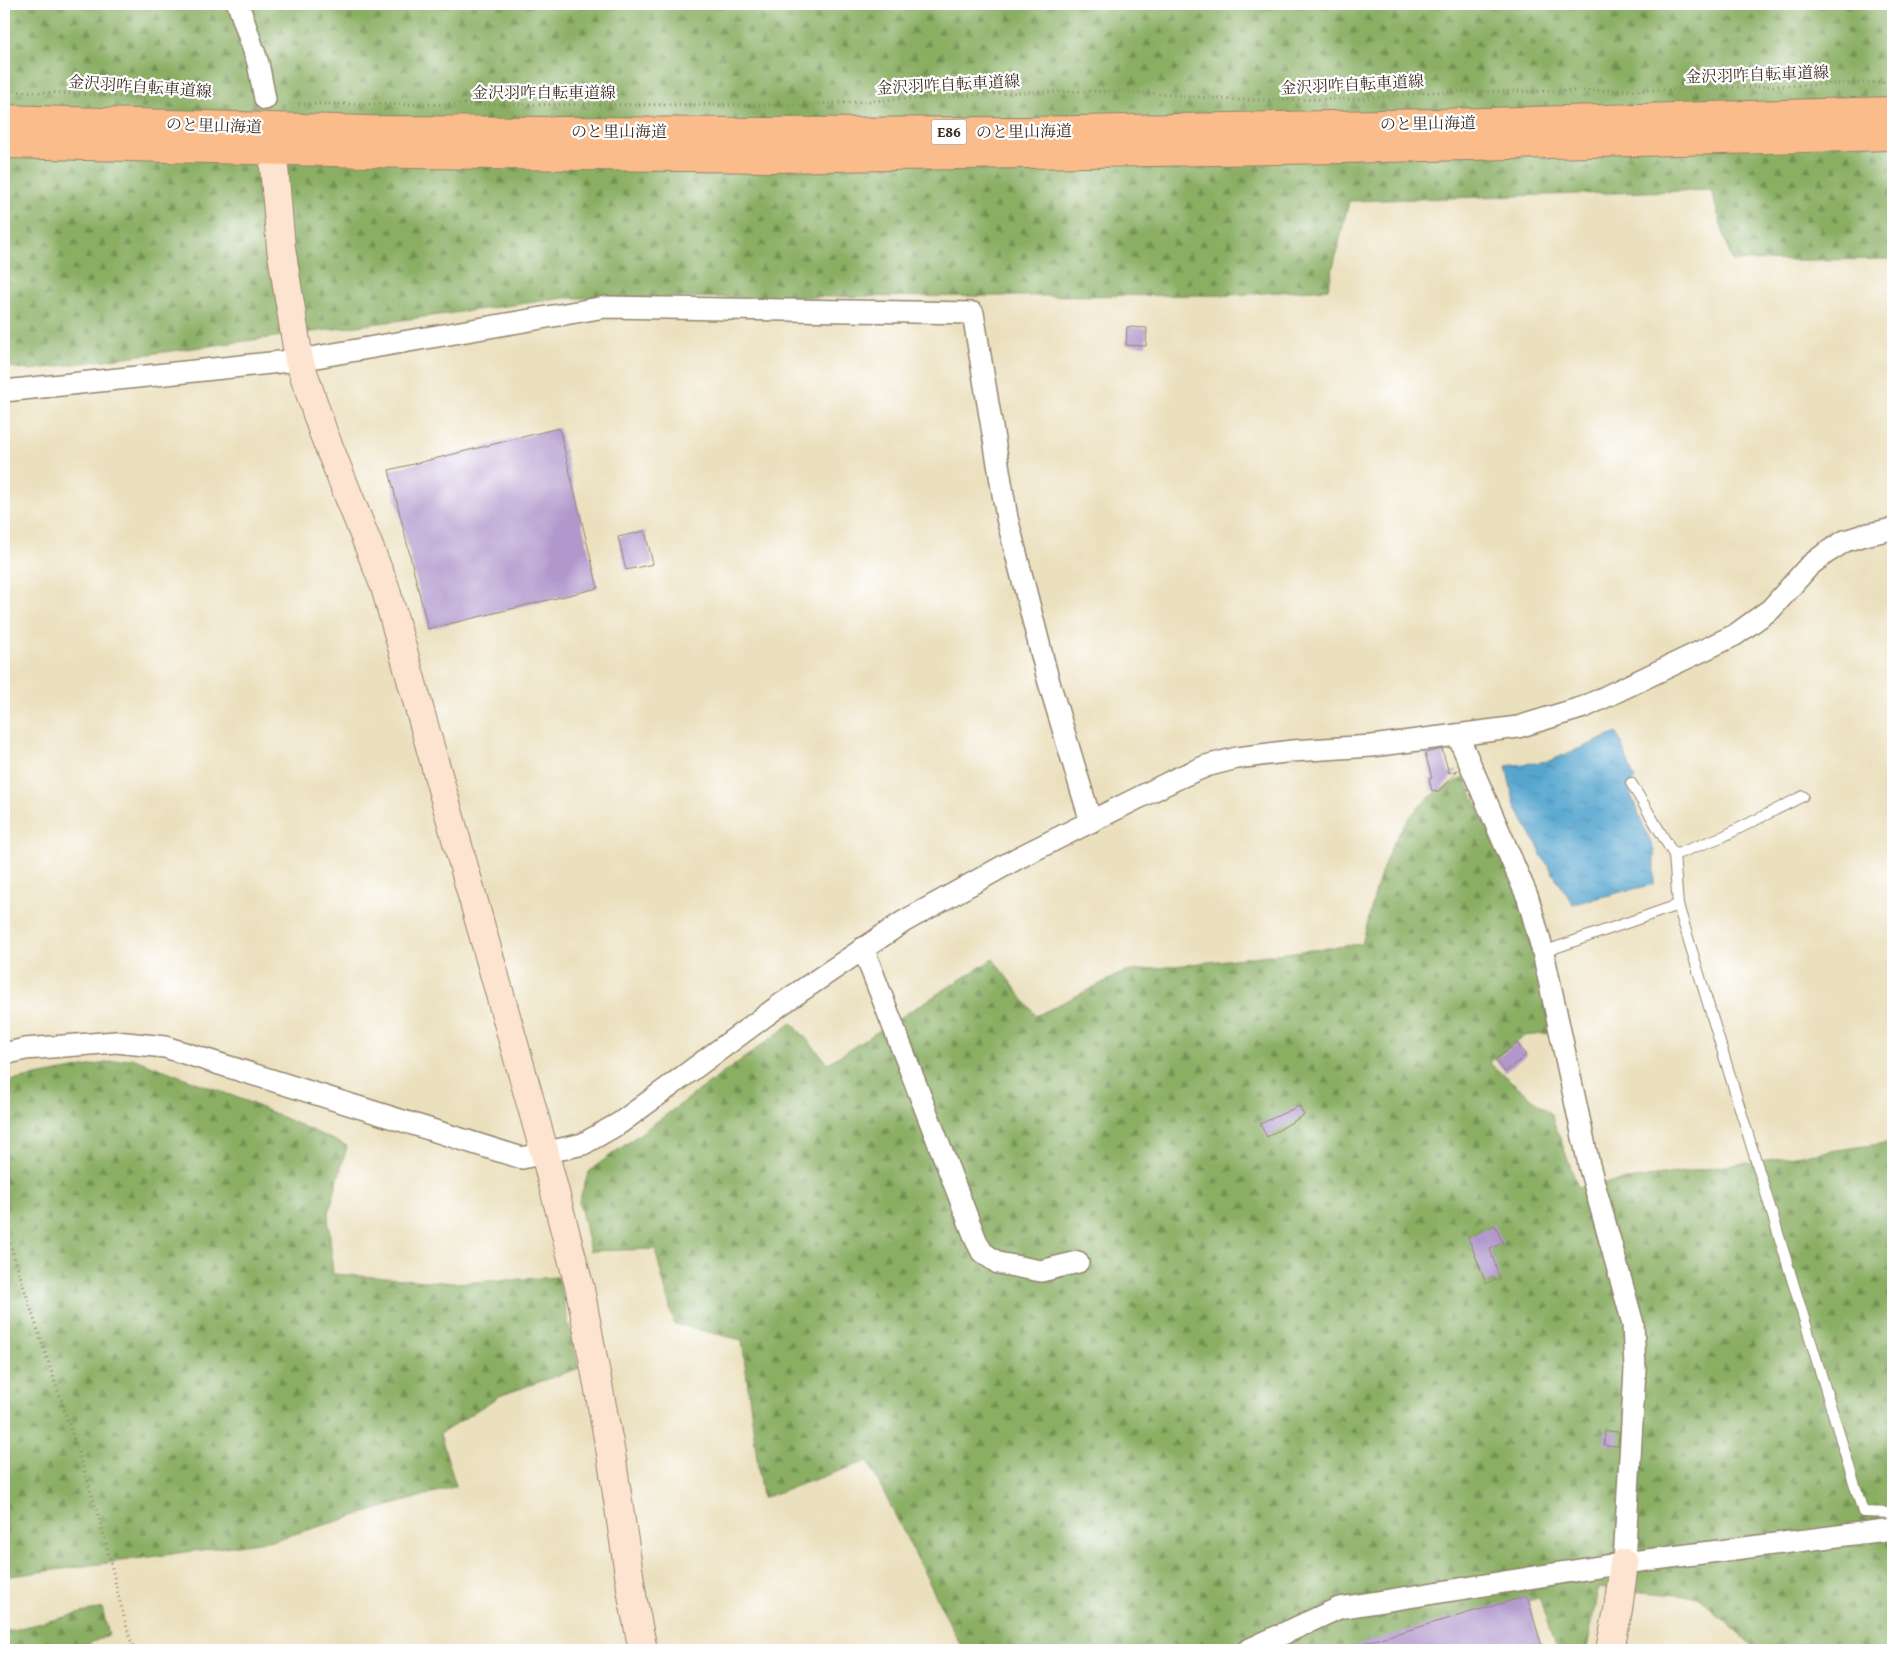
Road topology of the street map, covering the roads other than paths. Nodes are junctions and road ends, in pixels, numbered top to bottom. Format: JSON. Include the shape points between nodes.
{"nodes":[{"id":1,"x":238,"y":4,"type":"edge"},
{"id":2,"x":265,"y":99,"type":"dead end"},
{"id":3,"x":1893,"y":110,"type":"edge"},
{"id":4,"x":4,"y":119,"type":"edge"},
{"id":5,"x":1893,"y":136,"type":"edge"},
{"id":6,"x":4,"y":144,"type":"edge"},
{"id":7,"x":274,"y":168,"type":"dead end"},
{"id":8,"x":299,"y":360,"type":"junction"},
{"id":9,"x":4,"y":391,"type":"edge"},
{"id":10,"x":1893,"y":529,"type":"edge"},
{"id":11,"x":1458,"y":736,"type":"junction"},
{"id":12,"x":1631,"y":783,"type":"dead end"},
{"id":13,"x":1803,"y":796,"type":"dead end"},
{"id":14,"x":1091,"y":822,"type":"junction"},
{"id":15,"x":1674,"y":855,"type":"junction"},
{"id":16,"x":1678,"y":905,"type":"junction"},
{"id":17,"x":863,"y":948,"type":"junction"},
{"id":18,"x":1544,"y":952,"type":"junction"},
{"id":19,"x":4,"y":1054,"type":"edge"},
{"id":20,"x":545,"y":1154,"type":"junction"},
{"id":21,"x":1078,"y":1262,"type":"dead end"},
{"id":22,"x":1893,"y":1513,"type":"edge"},
{"id":23,"x":1882,"y":1524,"type":"edge"},
{"id":24,"x":1624,"y":1563,"type":"junction"},
{"id":25,"x":643,"y":1650,"type":"edge"},
{"id":26,"x":1248,"y":1650,"type":"edge"},
{"id":27,"x":1610,"y":1650,"type":"edge"}],
"edges":[{"from":1,"to":2,"type":"street","via":[[258,63]]},
{"from":3,"to":4,"type":"highway","name":"のと里山海道","number":"E86","via":[[1026,131],[378,130]]},
{"from":5,"to":6,"type":"highway","name":"のと里山海道","number":"E86","via":[[772,158],[412,154]]},
{"from":7,"to":8,"type":"street","via":[[281,248]]},
{"from":8,"to":9,"type":"street"},
{"from":8,"to":14,"type":"street","via":[[605,307],[973,313],[1007,518],[1048,679]]},
{"from":8,"to":20,"type":"street","via":[[323,432],[385,587]]},
{"from":10,"to":11,"type":"street","via":[[1845,541],[1826,553],[1809,566],[1771,609],[1754,623],[1698,654],[1584,707],[1518,728]]},
{"from":11,"to":14,"type":"street","via":[[1237,758],[1206,766],[1176,779]]},
{"from":11,"to":18,"type":"street","via":[[1528,898]]},
{"from":12,"to":15,"type":"lane"},
{"from":13,"to":15,"type":"lane","via":[[1724,836]]},
{"from":14,"to":17,"type":"street","via":[[1018,858]]},
{"from":15,"to":16,"type":"lane"},
{"from":16,"to":18,"type":"lane"},
{"from":16,"to":23,"type":"lane","via":[[1863,1512]]},
{"from":17,"to":20,"type":"street","via":[[620,1123],[583,1144]]},
{"from":17,"to":21,"type":"street","via":[[982,1252],[998,1263],[1041,1271]]},
{"from":18,"to":24,"type":"street","via":[[1589,1165],[1633,1324],[1635,1369]]},
{"from":19,"to":20,"type":"street","via":[[25,1049],[116,1042],[165,1048],[522,1158]]},
{"from":20,"to":25,"type":"street","via":[[580,1289]]},
{"from":22,"to":23,"type":"lane"},
{"from":23,"to":24,"type":"street"},
{"from":24,"to":26,"type":"street","via":[[1339,1608]]},
{"from":24,"to":27,"type":"street"}]}
